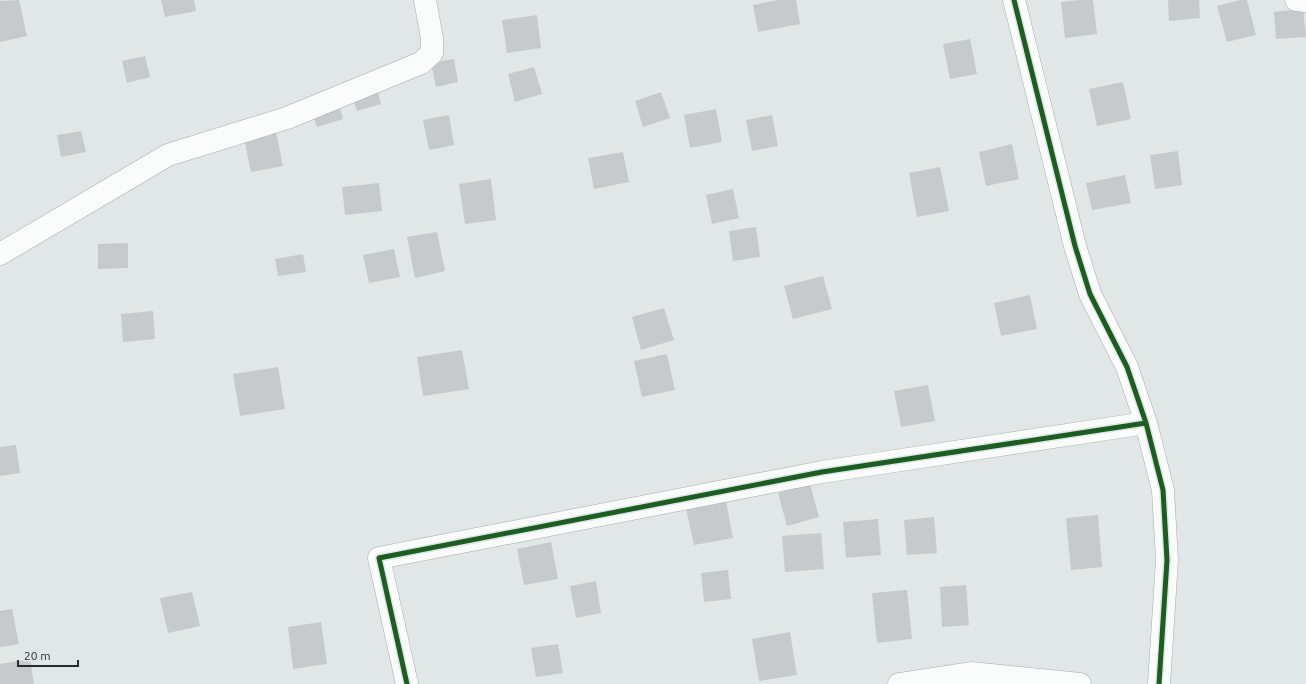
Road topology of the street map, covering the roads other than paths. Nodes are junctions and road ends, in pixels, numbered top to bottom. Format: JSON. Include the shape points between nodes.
{"nodes":[{"id":1,"x":425,"y":0,"type":"edge"},
{"id":2,"x":1014,"y":0,"type":"edge"},
{"id":3,"x":1296,"y":0,"type":"edge"},
{"id":4,"x":1306,"y":1,"type":"edge"},
{"id":5,"x":0,"y":254,"type":"edge"},
{"id":6,"x":1146,"y":423,"type":"junction"},
{"id":7,"x":407,"y":684,"type":"edge"},
{"id":8,"x":899,"y":684,"type":"edge"},
{"id":9,"x":1080,"y":684,"type":"edge"},
{"id":10,"x":1160,"y":684,"type":"edge"}],
"edges":[{"from":1,"to":5,"type":"street","via":[[432,53],[421,63],[287,118],[168,155]]},
{"from":2,"to":6,"type":"street","via":[[1073,239],[1090,294],[1127,367]]},
{"from":3,"to":4,"type":"street"},
{"from":6,"to":7,"type":"street","via":[[822,472],[379,558]]},
{"from":6,"to":10,"type":"street","via":[[1163,490],[1167,560]]},
{"from":8,"to":9,"type":"street","via":[[971,673]]}]}
